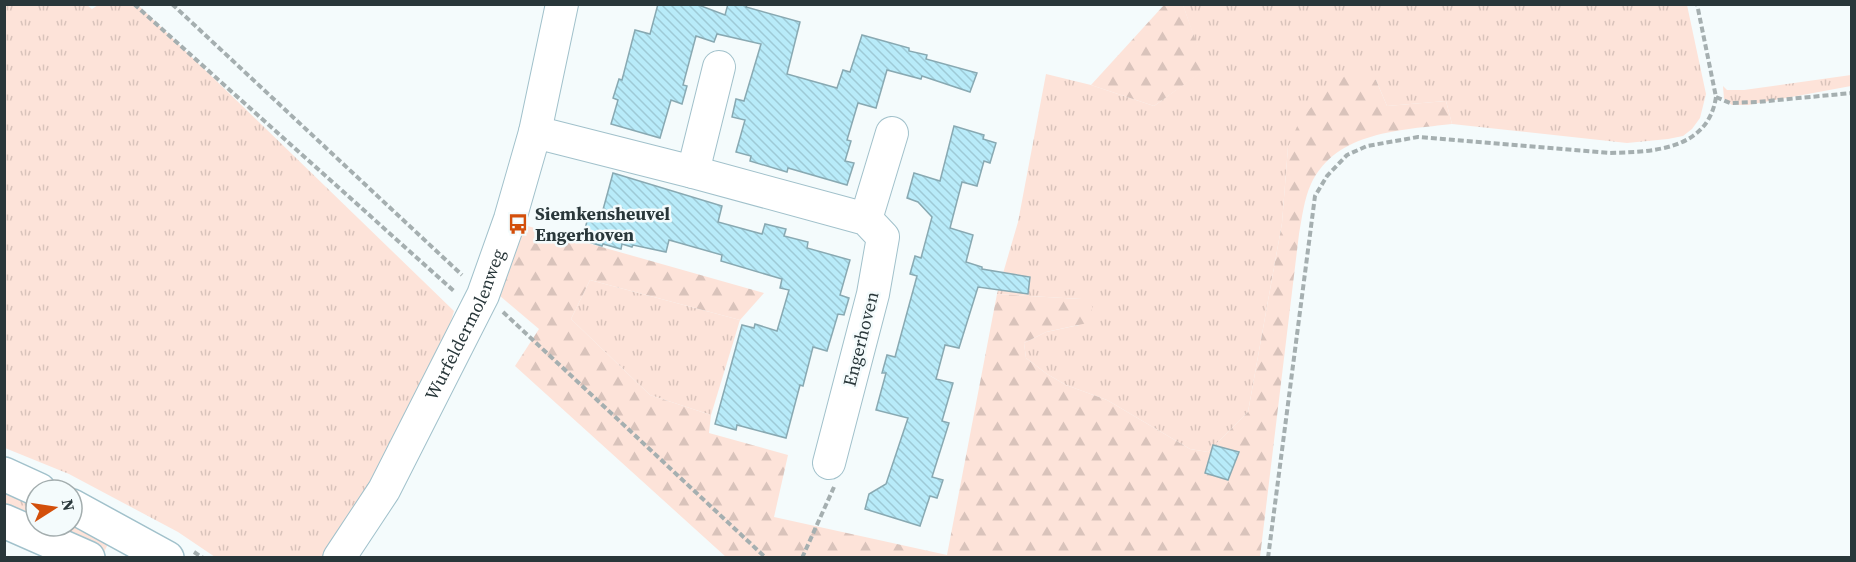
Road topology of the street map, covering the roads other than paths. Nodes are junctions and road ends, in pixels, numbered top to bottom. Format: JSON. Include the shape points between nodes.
{"nodes":[{"id":1,"x":562,"y":4,"type":"edge"},
{"id":2,"x":719,"y":67,"type":"dead end"},
{"id":3,"x":535,"y":132,"type":"junction"},
{"id":4,"x":892,"y":133,"type":"dead end"},
{"id":5,"x":693,"y":172,"type":"junction"},
{"id":6,"x":866,"y":219,"type":"junction"},
{"id":7,"x":829,"y":463,"type":"road end"},
{"id":8,"x":4,"y":474,"type":"edge"},
{"id":9,"x":24,"y":483,"type":"edge"},
{"id":10,"x":84,"y":513,"type":"edge"},
{"id":11,"x":4,"y":521,"type":"edge"},
{"id":12,"x":148,"y":553,"type":"edge"},
{"id":13,"x":88,"y":558,"type":"edge"},
{"id":14,"x":339,"y":558,"type":"edge"}],
"edges":[{"from":1,"to":3,"type":"street","name":"Wurfeldermolenweg"},
{"from":2,"to":5,"type":"street"},
{"from":3,"to":5,"type":"street"},
{"from":3,"to":14,"type":"street","name":"Wurfeldermolenweg","via":[[510,219],[479,303],[384,490]]},
{"from":4,"to":6,"type":"street"},
{"from":5,"to":6,"type":"street"},
{"from":6,"to":7,"type":"street","name":"Engerhoven","via":[[883,237],[873,294]]},
{"from":8,"to":9,"type":"main road"},
{"from":10,"to":12,"type":"main road"},
{"from":11,"to":13,"type":"main road"}]}
